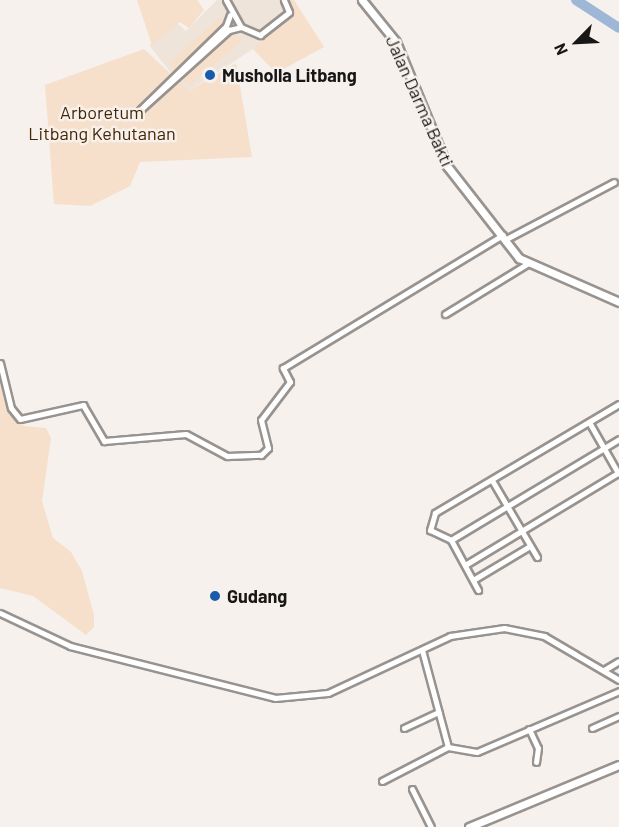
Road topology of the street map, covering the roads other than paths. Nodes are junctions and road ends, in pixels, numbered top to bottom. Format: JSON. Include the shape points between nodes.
{"nodes":[{"id":1,"x":226,"y":0,"type":"edge"},
{"id":2,"x":284,"y":0,"type":"edge"},
{"id":3,"x":362,"y":0,"type":"edge"},
{"id":4,"x":231,"y":15,"type":"junction"},
{"id":5,"x":241,"y":27,"type":"junction"},
{"id":6,"x":228,"y":28,"type":"junction"},
{"id":7,"x":177,"y":76,"type":"junction"},
{"id":8,"x":614,"y":182,"type":"dead end"},
{"id":9,"x":504,"y":237,"type":"junction"},
{"id":10,"x":527,"y":264,"type":"junction"},
{"id":11,"x":619,"y":302,"type":"edge"},
{"id":12,"x":445,"y":314,"type":"dead end"},
{"id":13,"x":0,"y":363,"type":"edge"},
{"id":14,"x":619,"y":404,"type":"edge"},
{"id":15,"x":589,"y":422,"type":"junction"},
{"id":16,"x":619,"y":439,"type":"edge"},
{"id":17,"x":603,"y":448,"type":"junction"},
{"id":18,"x":618,"y":472,"type":"edge"},
{"id":19,"x":493,"y":482,"type":"junction"},
{"id":20,"x":507,"y":507,"type":"junction"},
{"id":21,"x":521,"y":531,"type":"junction"},
{"id":22,"x":451,"y":540,"type":"junction"},
{"id":23,"x":530,"y":546,"type":"junction"},
{"id":24,"x":537,"y":557,"type":"dead end"},
{"id":25,"x":465,"y":565,"type":"junction"},
{"id":26,"x":473,"y":580,"type":"junction"},
{"id":27,"x":478,"y":590,"type":"dead end"},
{"id":28,"x":0,"y":613,"type":"edge"},
{"id":29,"x":422,"y":650,"type":"junction"},
{"id":30,"x":619,"y":662,"type":"edge"},
{"id":31,"x":604,"y":670,"type":"junction"},
{"id":32,"x":619,"y":680,"type":"edge"},
{"id":33,"x":619,"y":691,"type":"edge"},
{"id":34,"x":439,"y":712,"type":"junction"},
{"id":35,"x":619,"y":716,"type":"edge"},
{"id":36,"x":404,"y":728,"type":"dead end"},
{"id":37,"x":592,"y":728,"type":"dead end"},
{"id":38,"x":529,"y":729,"type":"junction"},
{"id":39,"x":448,"y":747,"type":"junction"},
{"id":40,"x":536,"y":762,"type":"dead end"},
{"id":41,"x":619,"y":765,"type":"edge"},
{"id":42,"x":382,"y":781,"type":"dead end"},
{"id":43,"x":412,"y":789,"type":"dead end"},
{"id":44,"x":431,"y":827,"type":"edge"},
{"id":45,"x":469,"y":827,"type":"edge"}],
"edges":[{"from":1,"to":4,"type":"street"},
{"from":2,"to":5,"type":"street","via":[[289,12],[261,35]]},
{"from":3,"to":9,"type":"street","name":"Jalan Darma Bakti","via":[[396,42],[447,166]]},
{"from":4,"to":5,"type":"street"},
{"from":4,"to":6,"type":"street"},
{"from":5,"to":6,"type":"street"},
{"from":6,"to":7,"type":"street"},
{"from":7,"to":7,"type":"street","via":[[140,110]]},
{"from":8,"to":9,"type":"street"},
{"from":9,"to":10,"type":"street","name":"Jalan Darma Bakti"},
{"from":9,"to":13,"type":"street","via":[[283,368],[290,382],[261,420],[268,448],[261,455],[227,456],[186,434],[104,441],[83,405],[20,419],[11,408]]},
{"from":10,"to":11,"type":"street","name":"Jalan Darma Bakti"},
{"from":10,"to":12,"type":"street"},
{"from":14,"to":15,"type":"street"},
{"from":15,"to":17,"type":"street"},
{"from":15,"to":19,"type":"street"},
{"from":16,"to":17,"type":"street"},
{"from":17,"to":18,"type":"street"},
{"from":17,"to":20,"type":"street"},
{"from":18,"to":21,"type":"street"},
{"from":19,"to":20,"type":"street"},
{"from":19,"to":22,"type":"street","via":[[432,517],[432,533]]},
{"from":20,"to":21,"type":"street"},
{"from":20,"to":22,"type":"street"},
{"from":21,"to":23,"type":"street"},
{"from":21,"to":25,"type":"street"},
{"from":22,"to":25,"type":"street"},
{"from":23,"to":24,"type":"street"},
{"from":23,"to":26,"type":"street"},
{"from":25,"to":26,"type":"street"},
{"from":26,"to":27,"type":"street"},
{"from":28,"to":29,"type":"street","via":[[70,646],[282,698],[342,689]]},
{"from":29,"to":31,"type":"street","via":[[459,634],[520,629],[544,636]]},
{"from":29,"to":34,"type":"street"},
{"from":30,"to":31,"type":"street"},
{"from":31,"to":32,"type":"street"},
{"from":33,"to":38,"type":"street"},
{"from":34,"to":36,"type":"street"},
{"from":34,"to":39,"type":"street"},
{"from":35,"to":37,"type":"street"},
{"from":38,"to":39,"type":"street","via":[[477,752]]},
{"from":38,"to":40,"type":"street","via":[[538,748]]},
{"from":39,"to":42,"type":"street"},
{"from":41,"to":45,"type":"street"},
{"from":43,"to":44,"type":"street"}]}
